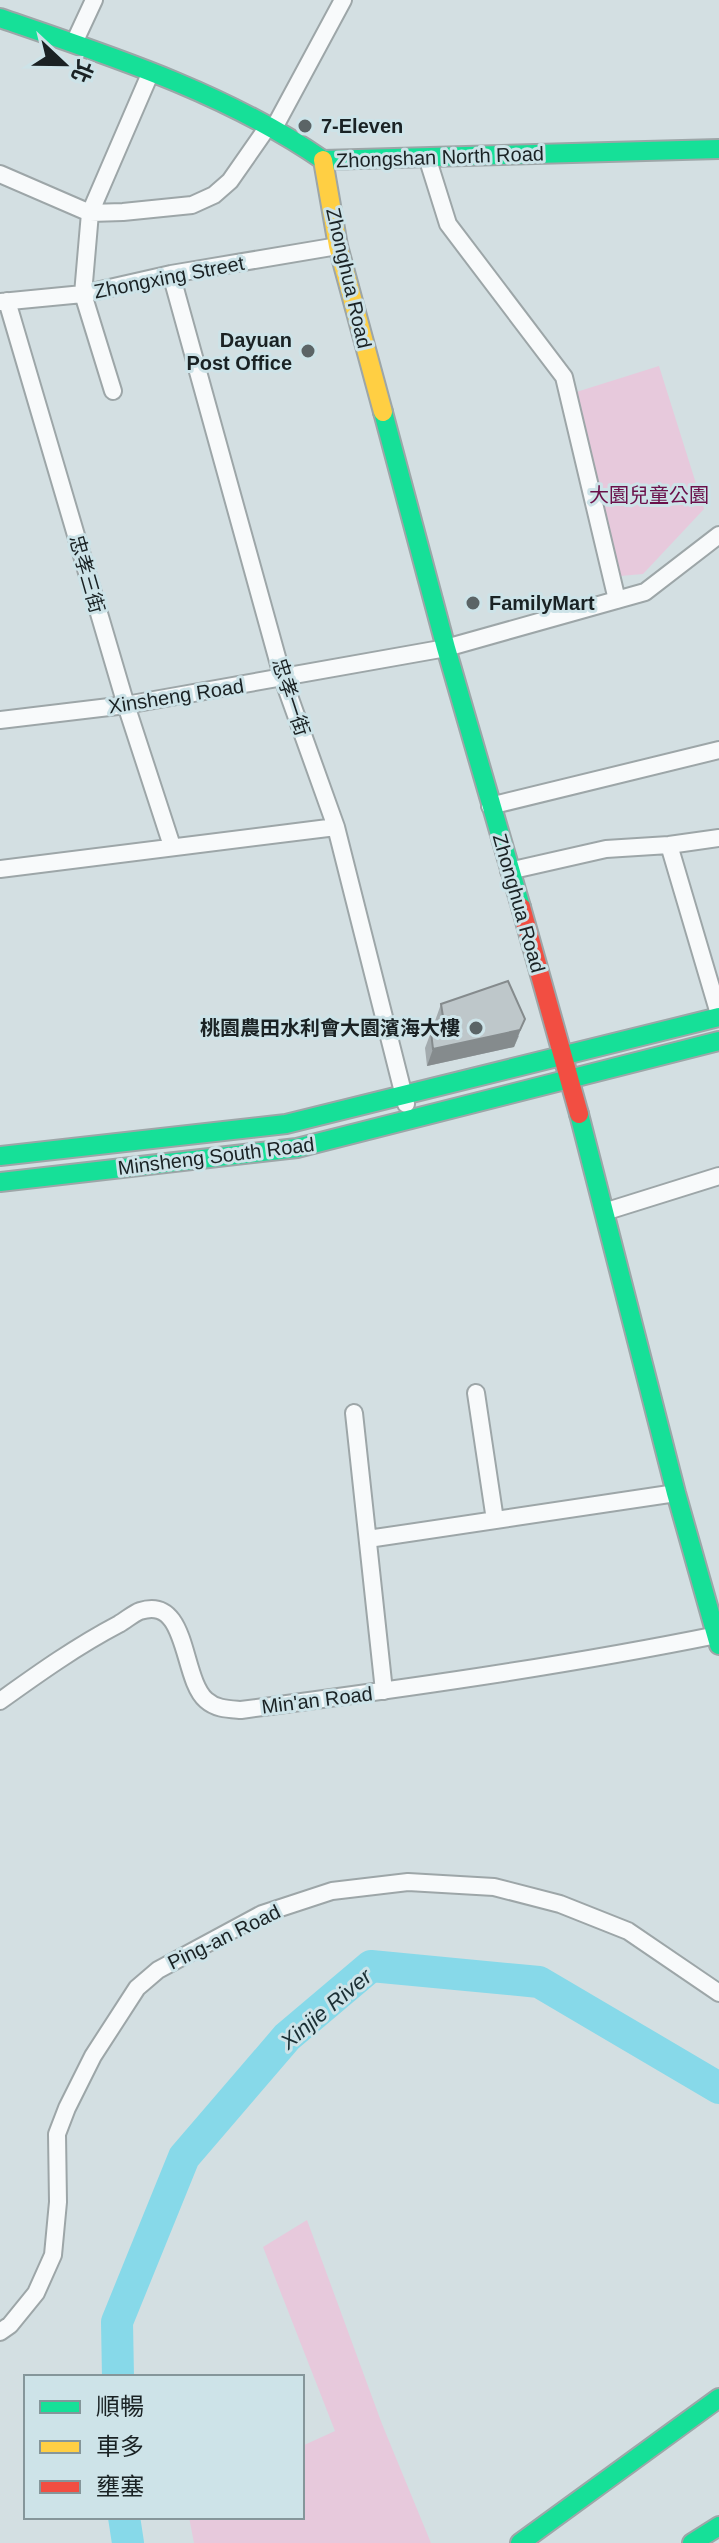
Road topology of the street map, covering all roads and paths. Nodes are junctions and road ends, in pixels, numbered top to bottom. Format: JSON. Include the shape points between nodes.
{"nodes":[{"id":1,"x":94,"y":0,"type":"edge"},
{"id":2,"x":343,"y":0,"type":"edge"},
{"id":3,"x":0,"y":18,"type":"edge"},
{"id":4,"x":74,"y":43,"type":"junction"},
{"id":5,"x":150,"y":74,"type":"junction"},
{"id":6,"x":272,"y":126,"type":"junction"},
{"id":7,"x":719,"y":149,"type":"edge"},
{"id":8,"x":427,"y":157,"type":"junction"},
{"id":9,"x":323,"y":160,"type":"junction"},
{"id":10,"x":0,"y":174,"type":"edge"},
{"id":11,"x":90,"y":213,"type":"junction"},
{"id":12,"x":338,"y":246,"type":"junction"},
{"id":13,"x":171,"y":274,"type":"junction"},
{"id":14,"x":83,"y":294,"type":"junction"},
{"id":15,"x":4,"y":302,"type":"edge"},
{"id":16,"x":113,"y":391,"type":"dead end"},
{"id":17,"x":719,"y":535,"type":"edge"},
{"id":18,"x":617,"y":600,"type":"junction"},
{"id":19,"x":446,"y":648,"type":"junction"},
{"id":20,"x":283,"y":679,"type":"junction"},
{"id":21,"x":126,"y":705,"type":"junction"},
{"id":22,"x":0,"y":720,"type":"edge"},
{"id":23,"x":719,"y":750,"type":"edge"},
{"id":24,"x":490,"y":806,"type":"junction"},
{"id":25,"x":336,"y":827,"type":"junction"},
{"id":26,"x":719,"y":838,"type":"edge"},
{"id":27,"x":669,"y":845,"type":"junction"},
{"id":28,"x":172,"y":846,"type":"junction"},
{"id":29,"x":0,"y":869,"type":"edge"},
{"id":30,"x":509,"y":871,"type":"junction"},
{"id":31,"x":719,"y":1016,"type":"edge"},
{"id":32,"x":719,"y":1041,"type":"edge"},
{"id":33,"x":563,"y":1054,"type":"junction"},
{"id":34,"x":570,"y":1081,"type":"junction"},
{"id":35,"x":403,"y":1094,"type":"junction"},
{"id":36,"x":410,"y":1120,"type":"junction"},
{"id":37,"x":0,"y":1156,"type":"edge"},
{"id":38,"x":719,"y":1176,"type":"edge"},
{"id":39,"x":0,"y":1182,"type":"edge"},
{"id":40,"x":604,"y":1212,"type":"junction"},
{"id":41,"x":476,"y":1393,"type":"dead end"},
{"id":42,"x":354,"y":1413,"type":"dead end"},
{"id":43,"x":676,"y":1493,"type":"junction"},
{"id":44,"x":495,"y":1520,"type":"junction"},
{"id":45,"x":368,"y":1539,"type":"junction"},
{"id":46,"x":718,"y":1640,"type":"edge"},
{"id":47,"x":384,"y":1691,"type":"junction"},
{"id":48,"x":0,"y":1701,"type":"edge"},
{"id":49,"x":719,"y":1993,"type":"edge"},
{"id":50,"x":0,"y":2332,"type":"edge"},
{"id":51,"x":719,"y":2398,"type":"edge"},
{"id":52,"x":719,"y":2526,"type":"edge"},
{"id":53,"x":520,"y":2543,"type":"edge"},
{"id":54,"x":692,"y":2543,"type":"edge"}],
"edges":[{"from":1,"to":4,"type":"street"},
{"from":2,"to":6,"type":"street"},
{"from":3,"to":4,"type":"main road","name":"Zhongshan North Road"},
{"from":4,"to":5,"type":"main road","name":"Zhongshan North Road"},
{"from":5,"to":6,"type":"main road","name":"Zhongshan North Road"},
{"from":5,"to":11,"type":"street"},
{"from":6,"to":9,"type":"main road","name":"Zhongshan North Road"},
{"from":6,"to":11,"type":"street","via":[[214,195],[192,205]]},
{"from":7,"to":8,"type":"main road","name":"Zhongshan North Road"},
{"from":8,"to":9,"type":"main road","name":"Zhongshan North Road"},
{"from":8,"to":18,"type":"street","via":[[448,224],[564,377]]},
{"from":9,"to":12,"type":"main road","name":"Zhonghua Road"},
{"from":10,"to":11,"type":"street"},
{"from":11,"to":14,"type":"street"},
{"from":12,"to":13,"type":"street","name":"Zhongxing Street"},
{"from":12,"to":19,"type":"main road","name":"Zhonghua Road"},
{"from":13,"to":14,"type":"street","name":"Zhongxing Street"},
{"from":13,"to":20,"type":"street","name":"忠孝一街"},
{"from":14,"to":15,"type":"street","name":"Zhongxing Street"},
{"from":14,"to":16,"type":"street"},
{"from":15,"to":21,"type":"street","name":"忠孝三街"},
{"from":17,"to":18,"type":"street","name":"Xinsheng Road","via":[[645,592]]},
{"from":18,"to":19,"type":"street","name":"Xinsheng Road"},
{"from":19,"to":20,"type":"street","name":"Xinsheng Road"},
{"from":19,"to":24,"type":"main road","name":"Zhonghua Road"},
{"from":20,"to":21,"type":"street","name":"Xinsheng Road"},
{"from":20,"to":25,"type":"street","name":"忠孝一街"},
{"from":21,"to":22,"type":"street","name":"Xinsheng Road"},
{"from":21,"to":28,"type":"street","name":"忠孝三街"},
{"from":23,"to":24,"type":"street"},
{"from":24,"to":30,"type":"main road","name":"Zhonghua Road"},
{"from":25,"to":28,"type":"street"},
{"from":25,"to":35,"type":"street","name":"忠孝一街"},
{"from":26,"to":27,"type":"street"},
{"from":27,"to":30,"type":"street","via":[[606,849]]},
{"from":27,"to":31,"type":"street"},
{"from":28,"to":29,"type":"street"},
{"from":30,"to":33,"type":"main road","name":"Zhonghua Road"},
{"from":31,"to":33,"type":"main road","name":"Minsheng South Road"},
{"from":32,"to":34,"type":"main road","name":"Minsheng South Road"},
{"from":33,"to":34,"type":"main road","name":"Zhonghua Road"},
{"from":33,"to":35,"type":"main road","name":"Minsheng South Road"},
{"from":34,"to":36,"type":"main road","name":"Minsheng South Road"},
{"from":34,"to":40,"type":"main road","name":"Zhonghua Road"},
{"from":35,"to":36,"type":"street","name":"忠孝一街"},
{"from":35,"to":37,"type":"main road","name":"Minsheng South Road","via":[[286,1124]]},
{"from":36,"to":39,"type":"main road","name":"Minsheng South Road","via":[[297,1148]]},
{"from":38,"to":40,"type":"street"},
{"from":40,"to":43,"type":"main road","name":"Zhonghua Road"},
{"from":41,"to":44,"type":"street"},
{"from":42,"to":45,"type":"street"},
{"from":43,"to":44,"type":"street"},
{"from":43,"to":46,"type":"main road","name":"Zhonghua Road"},
{"from":44,"to":45,"type":"street"},
{"from":45,"to":47,"type":"street"},
{"from":46,"to":47,"type":"street","name":"Min'an Road"},
{"from":47,"to":48,"type":"street","name":"Min'an Road","via":[[241,1710],[218,1708],[204,1699],[193,1680],[173,1619],[159,1610],[140,1611],[75,1647]]},
{"from":49,"to":50,"type":"street","name":"Ping-an Road","via":[[628,1931],[560,1904],[494,1887],[408,1882],[332,1891],[262,1914],[158,1970],[137,1988],[93,2056],[57,2134],[53,2255],[36,2293]]},
{"from":51,"to":53,"type":"main road"},
{"from":52,"to":54,"type":"main road"}]}
